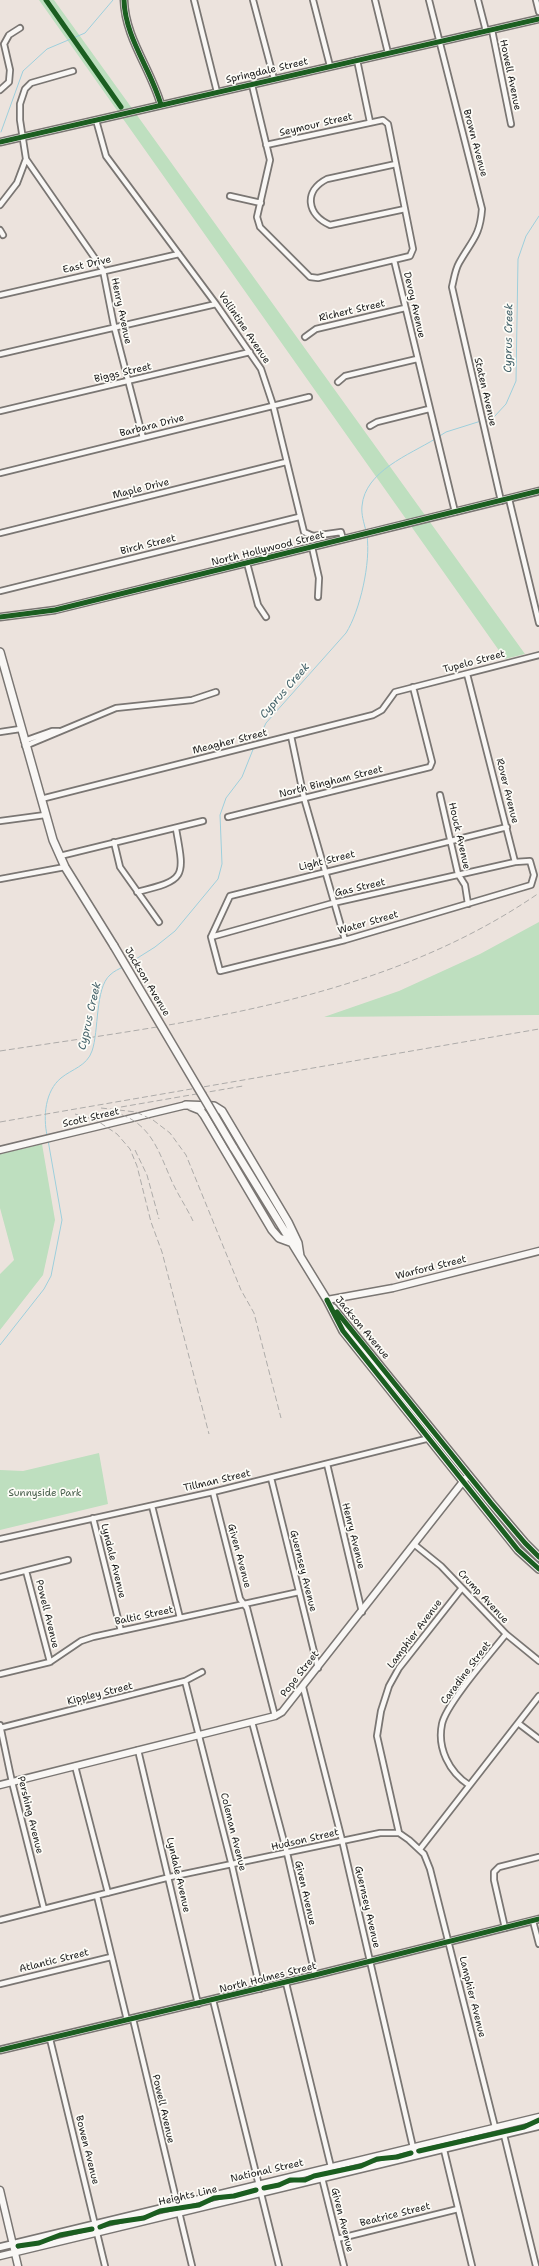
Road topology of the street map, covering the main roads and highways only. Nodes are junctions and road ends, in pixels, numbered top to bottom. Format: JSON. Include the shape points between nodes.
{"nodes":[{"id":1,"x":124,"y":0,"type":"edge"},
{"id":2,"x":539,"y":19,"type":"edge"},
{"id":3,"x":161,"y":105,"type":"junction"},
{"id":4,"x":0,"y":142,"type":"edge"},
{"id":5,"x":539,"y":491,"type":"edge"},
{"id":6,"x":0,"y":617,"type":"edge"},
{"id":7,"x":0,"y":652,"type":"edge"},
{"id":8,"x":3,"y":673,"type":"edge"},
{"id":9,"x":186,"y":1105,"type":"junction"},
{"id":10,"x":0,"y":1150,"type":"edge"},
{"id":11,"x":290,"y":1242,"type":"junction"},
{"id":12,"x":539,"y":1251,"type":"edge"},
{"id":13,"x":300,"y":1258,"type":"junction"},
{"id":14,"x":327,"y":1300,"type":"junction"},
{"id":15,"x":468,"y":1475,"type":"junction"},
{"id":16,"x":463,"y":1482,"type":"junction"},
{"id":17,"x":539,"y":1557,"type":"edge"},
{"id":18,"x":539,"y":1569,"type":"edge"},
{"id":19,"x":0,"y":1785,"type":"edge"},
{"id":20,"x":536,"y":1920,"type":"edge"},
{"id":21,"x":0,"y":2050,"type":"edge"},
{"id":22,"x":539,"y":2117,"type":"edge"},
{"id":23,"x":539,"y":2126,"type":"edge"},
{"id":24,"x":0,"y":2190,"type":"edge"},
{"id":25,"x":13,"y":2244,"type":"junction"},
{"id":26,"x":0,"y":2247,"type":"edge"},
{"id":27,"x":15,"y":2252,"type":"junction"},
{"id":28,"x":0,"y":2256,"type":"edge"},
{"id":29,"x":18,"y":2266,"type":"edge"}],
"edges":[{"from":1,"to":3,"type":"main road","via":[[124,16],[132,38],[156,84]]},
{"from":2,"to":3,"type":"main road","name":"Springdale Street"},
{"from":3,"to":4,"type":"main road","name":"Springdale Street"},
{"from":5,"to":6,"type":"main road","name":"North Hollywood Street","via":[[55,610]]},
{"from":7,"to":8,"type":"main road","name":"Jackson Avenue"},
{"from":8,"to":11,"type":"main road","name":"Jackson Avenue","bridge":true,"via":[[46,815],[65,867]]},
{"from":9,"to":10,"type":"main road","name":"Scott Street"},
{"from":9,"to":11,"type":"main road","via":[[200,1110],[204,1115],[272,1230],[279,1238]]},
{"from":9,"to":13,"type":"main road","via":[[214,1106],[222,1111],[288,1222],[298,1243]]},
{"from":11,"to":13,"type":"main road","name":"Jackson Avenue"},
{"from":12,"to":14,"type":"main road","name":"Warford Street","via":[[393,1288]]},
{"from":13,"to":14,"type":"main road","name":"Jackson Avenue"},
{"from":14,"to":15,"type":"main road","name":"Jackson Avenue"},
{"from":14,"to":16,"type":"main road","name":"Jackson Avenue","via":[[343,1331]]},
{"from":15,"to":16,"type":"main road","name":"Pope Street"},
{"from":15,"to":17,"type":"main road","name":"Jackson Avenue"},
{"from":16,"to":18,"type":"main road","name":"Jackson Avenue","via":[[518,1550]]},
{"from":16,"to":19,"type":"main road","name":"Pope Street","via":[[304,1687],[288,1706],[275,1716]]},
{"from":20,"to":21,"type":"main road","name":"North Holmes Street","via":[[260,1989]]},
{"from":22,"to":25,"type":"main road","name":"National Street"},
{"from":23,"to":27,"type":"main road","name":"National Street"},
{"from":24,"to":25,"type":"main road"},
{"from":25,"to":26,"type":"main road","name":"National Street"},
{"from":25,"to":27,"type":"main road"},
{"from":27,"to":28,"type":"main road","name":"National Street"},
{"from":27,"to":29,"type":"main road"}]}
